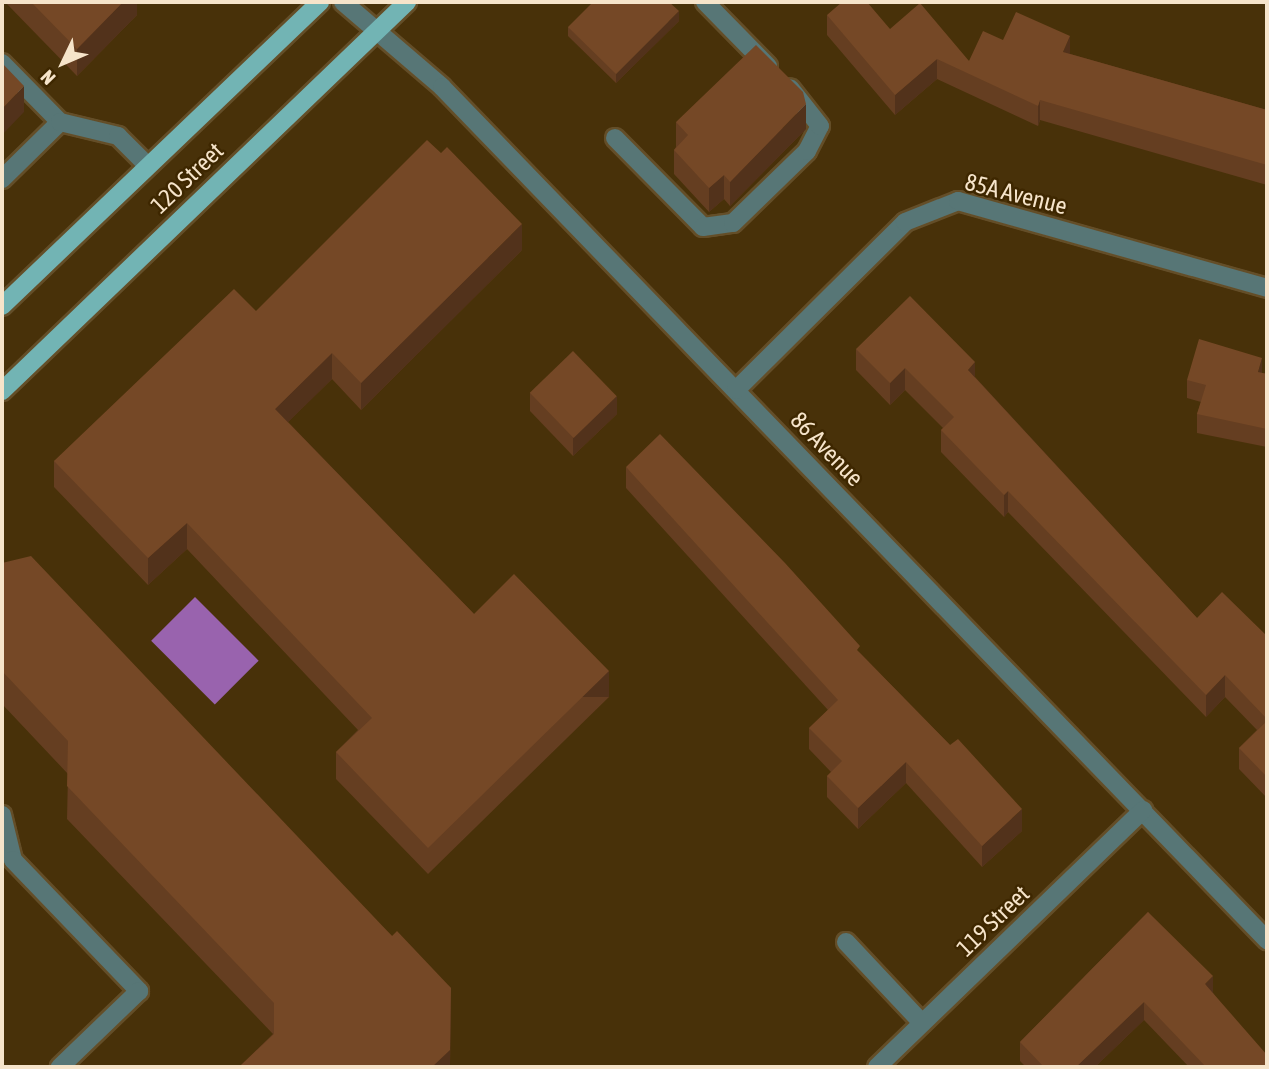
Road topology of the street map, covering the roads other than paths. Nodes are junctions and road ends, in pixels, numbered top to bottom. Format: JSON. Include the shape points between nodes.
{"nodes":[{"id":1,"x":320,"y":2,"type":"edge"},
{"id":2,"x":343,"y":2,"type":"edge"},
{"id":3,"x":407,"y":2,"type":"edge"},
{"id":4,"x":705,"y":2,"type":"edge"},
{"id":5,"x":378,"y":30,"type":"junction"},
{"id":6,"x":2,"y":63,"type":"edge"},
{"id":7,"x":60,"y":122,"type":"junction"},
{"id":8,"x":615,"y":138,"type":"dead end"},
{"id":9,"x":148,"y":166,"type":"junction"},
{"id":10,"x":2,"y":179,"type":"edge"},
{"id":11,"x":1267,"y":288,"type":"edge"},
{"id":12,"x":2,"y":306,"type":"edge"},
{"id":13,"x":736,"y":390,"type":"junction"},
{"id":14,"x":2,"y":391,"type":"edge"},
{"id":15,"x":1143,"y":810,"type":"junction"},
{"id":16,"x":2,"y":815,"type":"edge"},
{"id":17,"x":1267,"y":940,"type":"edge"},
{"id":18,"x":846,"y":942,"type":"dead end"},
{"id":19,"x":922,"y":1023,"type":"junction"},
{"id":20,"x":60,"y":1067,"type":"edge"},
{"id":21,"x":877,"y":1067,"type":"edge"}],
"edges":[{"from":1,"to":9,"type":"main road","name":"120 Street"},
{"from":2,"to":5,"type":"street","name":"86 Avenue"},
{"from":3,"to":5,"type":"main road","name":"120 Street"},
{"from":4,"to":8,"type":"street","via":[[812,110],[820,126],[807,151],[733,223],[703,227]]},
{"from":5,"to":13,"type":"street","name":"86 Avenue","via":[[443,87]]},
{"from":5,"to":14,"type":"main road","name":"120 Street"},
{"from":6,"to":7,"type":"street"},
{"from":7,"to":9,"type":"street","via":[[118,136]]},
{"from":7,"to":10,"type":"street"},
{"from":9,"to":12,"type":"main road","name":"120 Street"},
{"from":11,"to":13,"type":"street","name":"85A Avenue","via":[[958,201],[905,222]]},
{"from":13,"to":15,"type":"street","name":"86 Avenue"},
{"from":15,"to":17,"type":"street","name":"86 Avenue"},
{"from":15,"to":19,"type":"street","name":"119 Street"},
{"from":16,"to":20,"type":"street","via":[[13,860],[139,990]]},
{"from":18,"to":19,"type":"street"},
{"from":19,"to":21,"type":"street","name":"119 Street"}]}
